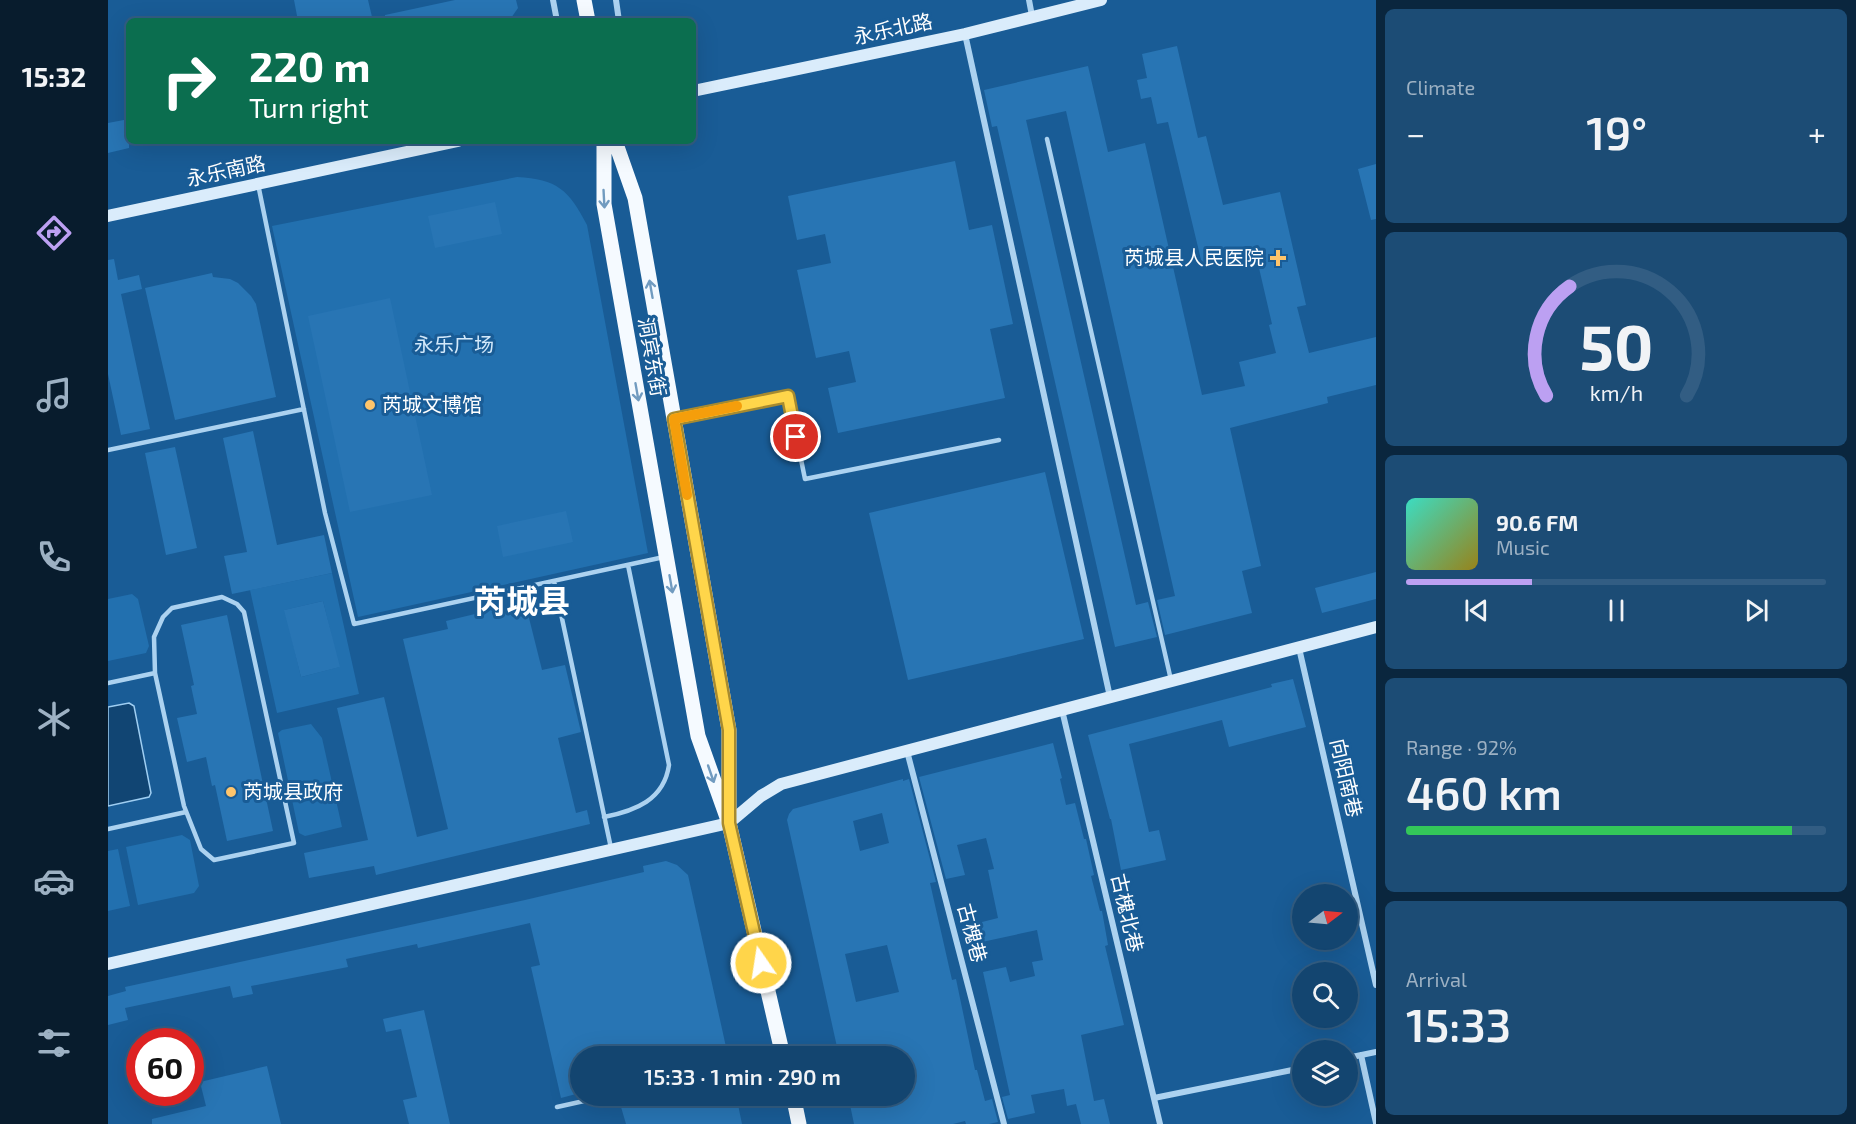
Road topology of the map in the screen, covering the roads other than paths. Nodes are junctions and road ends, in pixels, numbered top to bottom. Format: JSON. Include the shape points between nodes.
{"nodes":[{"id":1,"x":553,"y":0,"type":"edge"},
{"id":2,"x":584,"y":0,"type":"edge"},
{"id":3,"x":616,"y":0,"type":"edge"},
{"id":4,"x":1029,"y":0,"type":"edge"},
{"id":5,"x":1101,"y":0,"type":"edge"},
{"id":6,"x":1032,"y":16,"type":"junction"},
{"id":7,"x":556,"y":18,"type":"edge"},
{"id":8,"x":587,"y":18,"type":"edge"},
{"id":9,"x":619,"y":18,"type":"edge"},
{"id":10,"x":965,"y":34,"type":"junction"},
{"id":11,"x":696,"y":90,"type":"edge"},
{"id":12,"x":1047,"y":139,"type":"dead end"},
{"id":13,"x":444,"y":144,"type":"edge"},
{"id":14,"x":604,"y":144,"type":"edge"},
{"id":15,"x":616,"y":144,"type":"edge"},
{"id":16,"x":258,"y":184,"type":"junction"},
{"id":17,"x":108,"y":216,"type":"edge"},
{"id":18,"x":304,"y":409,"type":"junction"},
{"id":19,"x":674,"y":419,"type":"junction"},
{"id":20,"x":999,"y":440,"type":"dead end"},
{"id":21,"x":108,"y":450,"type":"edge"},
{"id":22,"x":666,"y":557,"type":"junction"},
{"id":23,"x":628,"y":565,"type":"junction"},
{"id":24,"x":554,"y":581,"type":"junction"},
{"id":25,"x":1376,"y":627,"type":"edge"},
{"id":26,"x":1299,"y":647,"type":"junction"},
{"id":27,"x":155,"y":673,"type":"junction"},
{"id":28,"x":1171,"y":681,"type":"junction"},
{"id":29,"x":108,"y":683,"type":"edge"},
{"id":30,"x":1110,"y":697,"type":"junction"},
{"id":31,"x":1062,"y":710,"type":"junction"},
{"id":32,"x":907,"y":750,"type":"junction"},
{"id":33,"x":186,"y":812,"type":"junction"},
{"id":34,"x":604,"y":817,"type":"junction"},
{"id":35,"x":729,"y":823,"type":"junction"},
{"id":36,"x":108,"y":829,"type":"edge"},
{"id":37,"x":611,"y":850,"type":"junction"},
{"id":38,"x":108,"y":964,"type":"edge"},
{"id":39,"x":1376,"y":986,"type":"edge"},
{"id":40,"x":781,"y":1046,"type":"edge"},
{"id":41,"x":1376,"y":1052,"type":"edge"},
{"id":42,"x":1361,"y":1055,"type":"junction"},
{"id":43,"x":1358,"y":1056,"type":"edge"},
{"id":44,"x":1292,"y":1070,"type":"edge"},
{"id":45,"x":1154,"y":1098,"type":"junction"},
{"id":46,"x":570,"y":1104,"type":"edge"},
{"id":47,"x":795,"y":1106,"type":"edge"},
{"id":48,"x":557,"y":1107,"type":"dead end"},
{"id":49,"x":1376,"y":1123,"type":"edge"},
{"id":50,"x":799,"y":1124,"type":"edge"},
{"id":51,"x":1004,"y":1124,"type":"edge"},
{"id":52,"x":1160,"y":1124,"type":"edge"}],
"edges":[{"from":1,"to":7,"type":"street"},
{"from":2,"to":8,"type":"main road"},
{"from":3,"to":9,"type":"street"},
{"from":4,"to":6,"type":"street"},
{"from":5,"to":6,"type":"street","name":"永乐北路"},
{"from":6,"to":10,"type":"street","name":"永乐北路"},
{"from":10,"to":11,"type":"street","name":"永乐北路"},
{"from":10,"to":30,"type":"street"},
{"from":12,"to":28,"type":"lane"},
{"from":13,"to":16,"type":"street","name":"永乐南路"},
{"from":14,"to":22,"type":"main road","name":"洞宾东街","one_way":true,"via":[[604,204]]},
{"from":19,"to":15,"type":"main road","name":"洞宾东街","one_way":true,"via":[[635,198]]},
{"from":16,"to":17,"type":"street","name":"永乐南路"},
{"from":16,"to":18,"type":"lane"},
{"from":18,"to":21,"type":"lane"},
{"from":18,"to":24,"type":"lane","via":[[354,624]]},
{"from":19,"to":20,"type":"lane","via":[[788,396],[805,479]]},
{"from":19,"to":35,"type":"main road","name":"洞宾东街","via":[[729,730]]},
{"from":22,"to":23,"type":"lane"},
{"from":22,"to":35,"type":"main road","name":"洞宾东街","one_way":true,"via":[[698,736]]},
{"from":23,"to":24,"type":"lane"},
{"from":23,"to":34,"type":"lane","via":[[669,765],[665,782],[655,797],[623,813]]},
{"from":24,"to":34,"type":"lane"},
{"from":25,"to":26,"type":"street"},
{"from":26,"to":28,"type":"street"},
{"from":26,"to":39,"type":"street","name":"向阳南巷"},
{"from":27,"to":29,"type":"lane"},
{"from":27,"to":33,"type":"lane"},
{"from":27,"to":33,"type":"lane","via":[[154,637],[163,616],[172,608],[222,597],[241,608],[294,843],[214,860],[201,849]]},
{"from":28,"to":30,"type":"street"},
{"from":30,"to":31,"type":"street"},
{"from":31,"to":32,"type":"street"},
{"from":31,"to":45,"type":"street","name":"古槐北巷"},
{"from":32,"to":35,"type":"street","via":[[781,784]]},
{"from":32,"to":51,"type":"street","name":"古槐巷"},
{"from":33,"to":36,"type":"lane"},
{"from":34,"to":37,"type":"lane"},
{"from":35,"to":37,"type":"street"},
{"from":35,"to":40,"type":"main road","name":"洞宾东街"},
{"from":37,"to":38,"type":"street"},
{"from":41,"to":42,"type":"street"},
{"from":42,"to":43,"type":"street"},
{"from":42,"to":49,"type":"street"},
{"from":44,"to":45,"type":"street"},
{"from":45,"to":52,"type":"street","name":"古槐北巷"},
{"from":46,"to":48,"type":"lane"},
{"from":47,"to":50,"type":"main road"}]}
